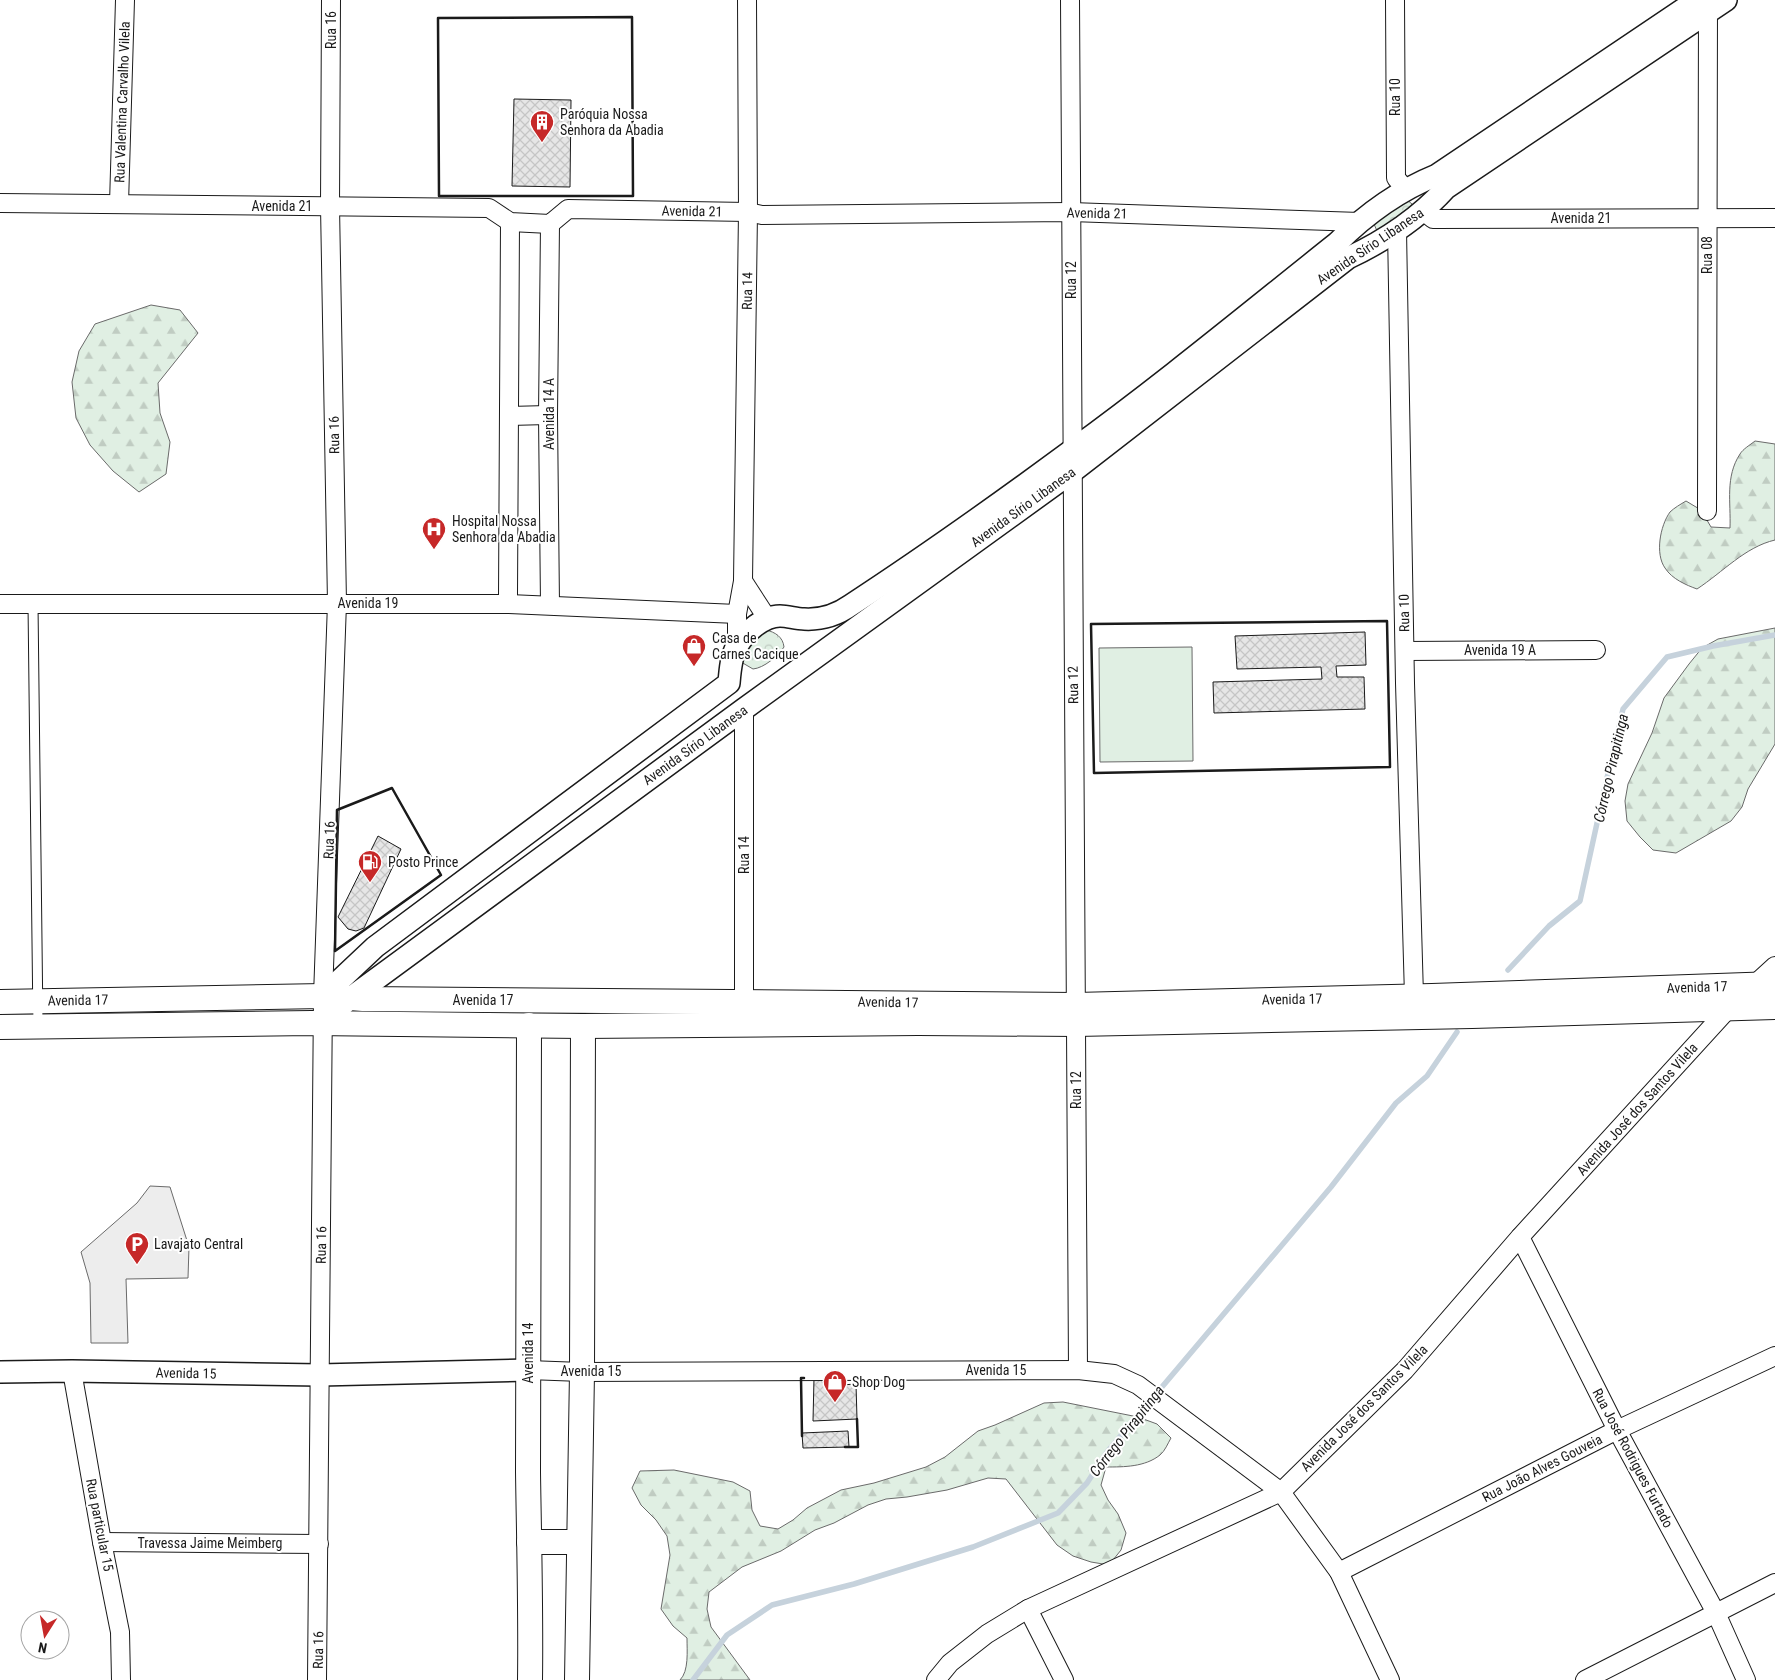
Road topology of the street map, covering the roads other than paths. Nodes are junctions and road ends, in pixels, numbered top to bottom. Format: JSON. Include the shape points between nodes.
{"nodes":[{"id":1,"x":125,"y":0,"type":"edge"},
{"id":2,"x":331,"y":0,"type":"edge"},
{"id":3,"x":747,"y":0,"type":"edge"},
{"id":4,"x":1070,"y":0,"type":"edge"},
{"id":5,"x":1394,"y":0,"type":"edge"},
{"id":6,"x":1726,"y":0,"type":"edge"},
{"id":7,"x":1705,"y":4,"type":"edge"},
{"id":8,"x":1406,"y":190,"type":"junction"},
{"id":9,"x":0,"y":203,"type":"edge"},
{"id":10,"x":119,"y":204,"type":"junction"},
{"id":11,"x":330,"y":206,"type":"junction"},
{"id":12,"x":1423,"y":211,"type":"junction"},
{"id":13,"x":748,"y":212,"type":"junction"},
{"id":14,"x":1071,"y":212,"type":"junction"},
{"id":15,"x":1707,"y":218,"type":"junction"},
{"id":16,"x":1775,"y":218,"type":"edge"},
{"id":17,"x":510,"y":222,"type":"junction"},
{"id":18,"x":1360,"y":222,"type":"junction"},
{"id":19,"x":550,"y":224,"type":"junction"},
{"id":20,"x":1397,"y":230,"type":"junction"},
{"id":21,"x":1375,"y":244,"type":"junction"},
{"id":22,"x":548,"y":415,"type":"junction"},
{"id":23,"x":509,"y":416,"type":"junction"},
{"id":24,"x":1071,"y":451,"type":"junction"},
{"id":25,"x":1072,"y":472,"type":"junction"},
{"id":26,"x":1707,"y":511,"type":"dead end"},
{"id":27,"x":743,"y":582,"type":"junction"},
{"id":28,"x":0,"y":604,"type":"edge"},
{"id":29,"x":33,"y":604,"type":"junction"},
{"id":30,"x":337,"y":604,"type":"junction"},
{"id":31,"x":509,"y":604,"type":"junction"},
{"id":32,"x":550,"y":605,"type":"junction"},
{"id":33,"x":737,"y":614,"type":"junction"},
{"id":34,"x":767,"y":618,"type":"junction"},
{"id":35,"x":803,"y":619,"type":"junction"},
{"id":36,"x":737,"y":646,"type":"junction"},
{"id":37,"x":1405,"y":650,"type":"junction"},
{"id":38,"x":1596,"y":650,"type":"dead end"},
{"id":39,"x":816,"y":658,"type":"junction"},
{"id":40,"x":729,"y":683,"type":"junction"},
{"id":41,"x":744,"y":709,"type":"junction"},
{"id":42,"x":1775,"y":966,"type":"edge"},
{"id":43,"x":323,"y":996,"type":"junction"},
{"id":44,"x":349,"y":999,"type":"junction"},
{"id":45,"x":1770,"y":999,"type":"edge"},
{"id":46,"x":38,"y":1001,"type":"junction"},
{"id":47,"x":744,"y":1001,"type":"junction"},
{"id":48,"x":0,"y":1002,"type":"edge"},
{"id":49,"x":1415,"y":1005,"type":"junction"},
{"id":50,"x":1729,"y":1008,"type":"junction"},
{"id":51,"x":1076,"y":1015,"type":"junction"},
{"id":52,"x":323,"y":1023,"type":"junction"},
{"id":53,"x":529,"y":1025,"type":"junction"},
{"id":54,"x":583,"y":1026,"type":"junction"},
{"id":55,"x":0,"y":1027,"type":"edge"},
{"id":56,"x":38,"y":1027,"type":"junction"},
{"id":57,"x":1520,"y":1237,"type":"junction"},
{"id":58,"x":1775,"y":1356,"type":"edge"},
{"id":59,"x":528,"y":1370,"type":"junction"},
{"id":60,"x":1078,"y":1370,"type":"junction"},
{"id":61,"x":72,"y":1371,"type":"junction"},
{"id":62,"x":0,"y":1372,"type":"edge"},
{"id":63,"x":582,"y":1372,"type":"junction"},
{"id":64,"x":320,"y":1375,"type":"junction"},
{"id":65,"x":1617,"y":1430,"type":"junction"},
{"id":66,"x":1280,"y":1492,"type":"junction"},
{"id":67,"x":102,"y":1542,"type":"junction"},
{"id":68,"x":529,"y":1542,"type":"junction"},
{"id":69,"x":579,"y":1542,"type":"junction"},
{"id":70,"x":319,"y":1544,"type":"junction"},
{"id":71,"x":1338,"y":1572,"type":"junction"},
{"id":72,"x":1775,"y":1584,"type":"edge"},
{"id":73,"x":1028,"y":1609,"type":"junction"},
{"id":74,"x":1716,"y":1613,"type":"junction"},
{"id":75,"x":122,"y":1680,"type":"edge"},
{"id":76,"x":318,"y":1680,"type":"edge"},
{"id":77,"x":530,"y":1680,"type":"edge"},
{"id":78,"x":578,"y":1680,"type":"edge"},
{"id":79,"x":936,"y":1680,"type":"edge"},
{"id":80,"x":1064,"y":1680,"type":"edge"},
{"id":81,"x":1390,"y":1680,"type":"edge"},
{"id":82,"x":1585,"y":1680,"type":"edge"},
{"id":83,"x":1746,"y":1680,"type":"edge"}],
"edges":[{"from":1,"to":10,"type":"street","name":"Rua Valentina Carvalho Vilela"},
{"from":2,"to":11,"type":"street","name":"Rua 16"},
{"from":3,"to":13,"type":"street","name":"Rua 14"},
{"from":4,"to":14,"type":"street","name":"Rua 12"},
{"from":5,"to":8,"type":"street","name":"Rua 10","via":[[1396,178]]},
{"from":6,"to":7,"type":"street","name":"Avenida Sírio Libanesa"},
{"from":7,"to":8,"type":"street","name":"Avenida Sírio Libanesa","via":[[1437,175]]},
{"from":7,"to":12,"type":"street","name":"Avenida Sírio Libanesa","via":[[1446,188]]},
{"from":7,"to":15,"type":"street","name":"Rua 08"},
{"from":8,"to":12,"type":"street","via":[[1414,190],[1421,195]]},
{"from":8,"to":18,"type":"street","name":"Avenida Sírio Libanesa"},
{"from":9,"to":10,"type":"street","name":"Avenida 21"},
{"from":10,"to":11,"type":"street","name":"Avenida 21"},
{"from":11,"to":17,"type":"street","name":"Avenida 21","via":[[489,208]]},
{"from":11,"to":30,"type":"street","name":"Rua 16"},
{"from":12,"to":15,"type":"street","name":"Avenida 21","via":[[1433,219]]},
{"from":12,"to":20,"type":"street","name":"Avenida Sírio Libanesa"},
{"from":13,"to":14,"type":"street","name":"Avenida 21","via":[[762,215]]},
{"from":13,"to":19,"type":"street","name":"Avenida 21","via":[[568,208]]},
{"from":13,"to":27,"type":"street","name":"Rua 14"},
{"from":14,"to":18,"type":"street","name":"Avenida 21"},
{"from":14,"to":24,"type":"street","name":"Rua 12"},
{"from":15,"to":16,"type":"street","name":"Avenida 21"},
{"from":15,"to":26,"type":"street","name":"Rua 08"},
{"from":17,"to":19,"type":"street"},
{"from":17,"to":23,"type":"street"},
{"from":18,"to":21,"type":"street","via":[[1361,237]]},
{"from":18,"to":24,"type":"street","name":"Avenida Sírio Libanesa"},
{"from":19,"to":22,"type":"street","name":"Avenida 14 A"},
{"from":20,"to":21,"type":"street","name":"Avenida Sírio Libanesa"},
{"from":20,"to":37,"type":"street","name":"Rua 10"},
{"from":21,"to":25,"type":"street","name":"Avenida Sírio Libanesa","via":[[1348,258]]},
{"from":22,"to":23,"type":"street"},
{"from":22,"to":32,"type":"street","name":"Avenida 14 A"},
{"from":23,"to":31,"type":"street"},
{"from":24,"to":25,"type":"street","name":"Rua 12"},
{"from":24,"to":35,"type":"street","name":"Avenida Sírio Libanesa","via":[[846,609],[823,618]]},
{"from":25,"to":39,"type":"street","name":"Avenida Sírio Libanesa"},
{"from":25,"to":51,"type":"street","name":"Rua 12"},
{"from":27,"to":33,"type":"street","name":"Rua 14"},
{"from":27,"to":34,"type":"street"},
{"from":28,"to":29,"type":"street","name":"Avenida 19"},
{"from":29,"to":30,"type":"street","name":"Avenida 19"},
{"from":29,"to":46,"type":"lane"},
{"from":30,"to":31,"type":"street","name":"Avenida 19"},
{"from":30,"to":43,"type":"street","name":"Rua 16"},
{"from":31,"to":32,"type":"street","name":"Avenida 19"},
{"from":32,"to":33,"type":"street","name":"Avenida 19"},
{"from":33,"to":36,"type":"street","name":"Rua 14"},
{"from":34,"to":35,"type":"street","name":"Avenida Sírio Libanesa"},
{"from":34,"to":36,"type":"street"},
{"from":35,"to":39,"type":"street","via":[[814,626],[822,639]]},
{"from":36,"to":40,"type":"street","via":[[730,666]]},
{"from":37,"to":38,"type":"street","name":"Avenida 19 A"},
{"from":37,"to":49,"type":"street","name":"Rua 10"},
{"from":39,"to":41,"type":"street","name":"Avenida Sírio Libanesa"},
{"from":40,"to":41,"type":"street","via":[[728,694]]},
{"from":40,"to":43,"type":"street","name":"Avenida Sírio Libanesa","via":[[375,947]]},
{"from":41,"to":44,"type":"street","name":"Avenida Sírio Libanesa"},
{"from":41,"to":47,"type":"street","name":"Rua 14"},
{"from":42,"to":45,"type":"street"},
{"from":43,"to":44,"type":"main road","name":"Avenida 17"},
{"from":43,"to":46,"type":"main road","name":"Avenida 17"},
{"from":43,"to":52,"type":"street","name":"Rua 16"},
{"from":44,"to":47,"type":"main road","name":"Avenida 17"},
{"from":44,"to":52,"type":"street","name":"Avenida Sírio Libanesa"},
{"from":45,"to":49,"type":"main road","name":"Avenida 17"},
{"from":45,"to":50,"type":"main road","name":"Avenida 17"},
{"from":46,"to":48,"type":"main road","name":"Avenida 17"},
{"from":46,"to":56,"type":"lane"},
{"from":47,"to":51,"type":"main road","name":"Avenida 17"},
{"from":49,"to":50,"type":"main road","name":"Avenida 17"},
{"from":49,"to":51,"type":"main road","name":"Avenida 17"},
{"from":50,"to":57,"type":"street","name":"Avenida José dos Santos Vilela"},
{"from":51,"to":54,"type":"main road","name":"Avenida 17","via":[[908,1023]]},
{"from":51,"to":60,"type":"street","name":"Rua 12"},
{"from":52,"to":53,"type":"main road","name":"Avenida 17"},
{"from":52,"to":56,"type":"main road","name":"Avenida 17"},
{"from":52,"to":64,"type":"street","name":"Rua 16"},
{"from":53,"to":54,"type":"main road","name":"Avenida 17"},
{"from":53,"to":59,"type":"main road","name":"Avenida 14"},
{"from":54,"to":63,"type":"main road"},
{"from":55,"to":56,"type":"main road","name":"Avenida 17"},
{"from":57,"to":65,"type":"street","name":"Rua José Rodrigues Furtado"},
{"from":57,"to":66,"type":"street","name":"Avenida José dos Santos Vilela","via":[[1406,1370]]},
{"from":58,"to":65,"type":"street","name":"Rua João Alves Gouveia"},
{"from":59,"to":63,"type":"street","name":"Avenida 15"},
{"from":59,"to":64,"type":"street","name":"Avenida 15"},
{"from":59,"to":68,"type":"main road","name":"Avenida 14"},
{"from":60,"to":63,"type":"street","name":"Avenida 15"},
{"from":60,"to":66,"type":"street","name":"Avenida 15","via":[[1114,1374],[1138,1385]]},
{"from":61,"to":62,"type":"street","name":"Avenida 15"},
{"from":61,"to":64,"type":"street","name":"Avenida 15"},
{"from":61,"to":67,"type":"street","name":"Rua particular 15"},
{"from":63,"to":69,"type":"main road"},
{"from":64,"to":70,"type":"street","name":"Rua 16"},
{"from":65,"to":71,"type":"street","name":"Rua João Alves Gouveia"},
{"from":65,"to":74,"type":"street","name":"Rua José Rodrigues Furtado"},
{"from":66,"to":71,"type":"street","name":"Avenida 15"},
{"from":66,"to":73,"type":"street","name":"Avenida José dos Santos Vilela"},
{"from":67,"to":70,"type":"street","name":"Travessa Jaime Meimberg"},
{"from":67,"to":75,"type":"street","name":"Rua particular 15","via":[[120,1632]]},
{"from":68,"to":69,"type":"main road"},
{"from":68,"to":77,"type":"main road","name":"Avenida 14"},
{"from":69,"to":78,"type":"main road"},
{"from":70,"to":76,"type":"street","name":"Rua 16"},
{"from":71,"to":81,"type":"street","name":"Avenida 15"},
{"from":72,"to":74,"type":"street"},
{"from":73,"to":79,"type":"street","name":"Avenida José dos Santos Vilela","via":[[987,1634],[950,1663]]},
{"from":73,"to":80,"type":"street"},
{"from":74,"to":82,"type":"street"},
{"from":74,"to":83,"type":"street","name":"Rua José Rodrigues Furtado"}]}
